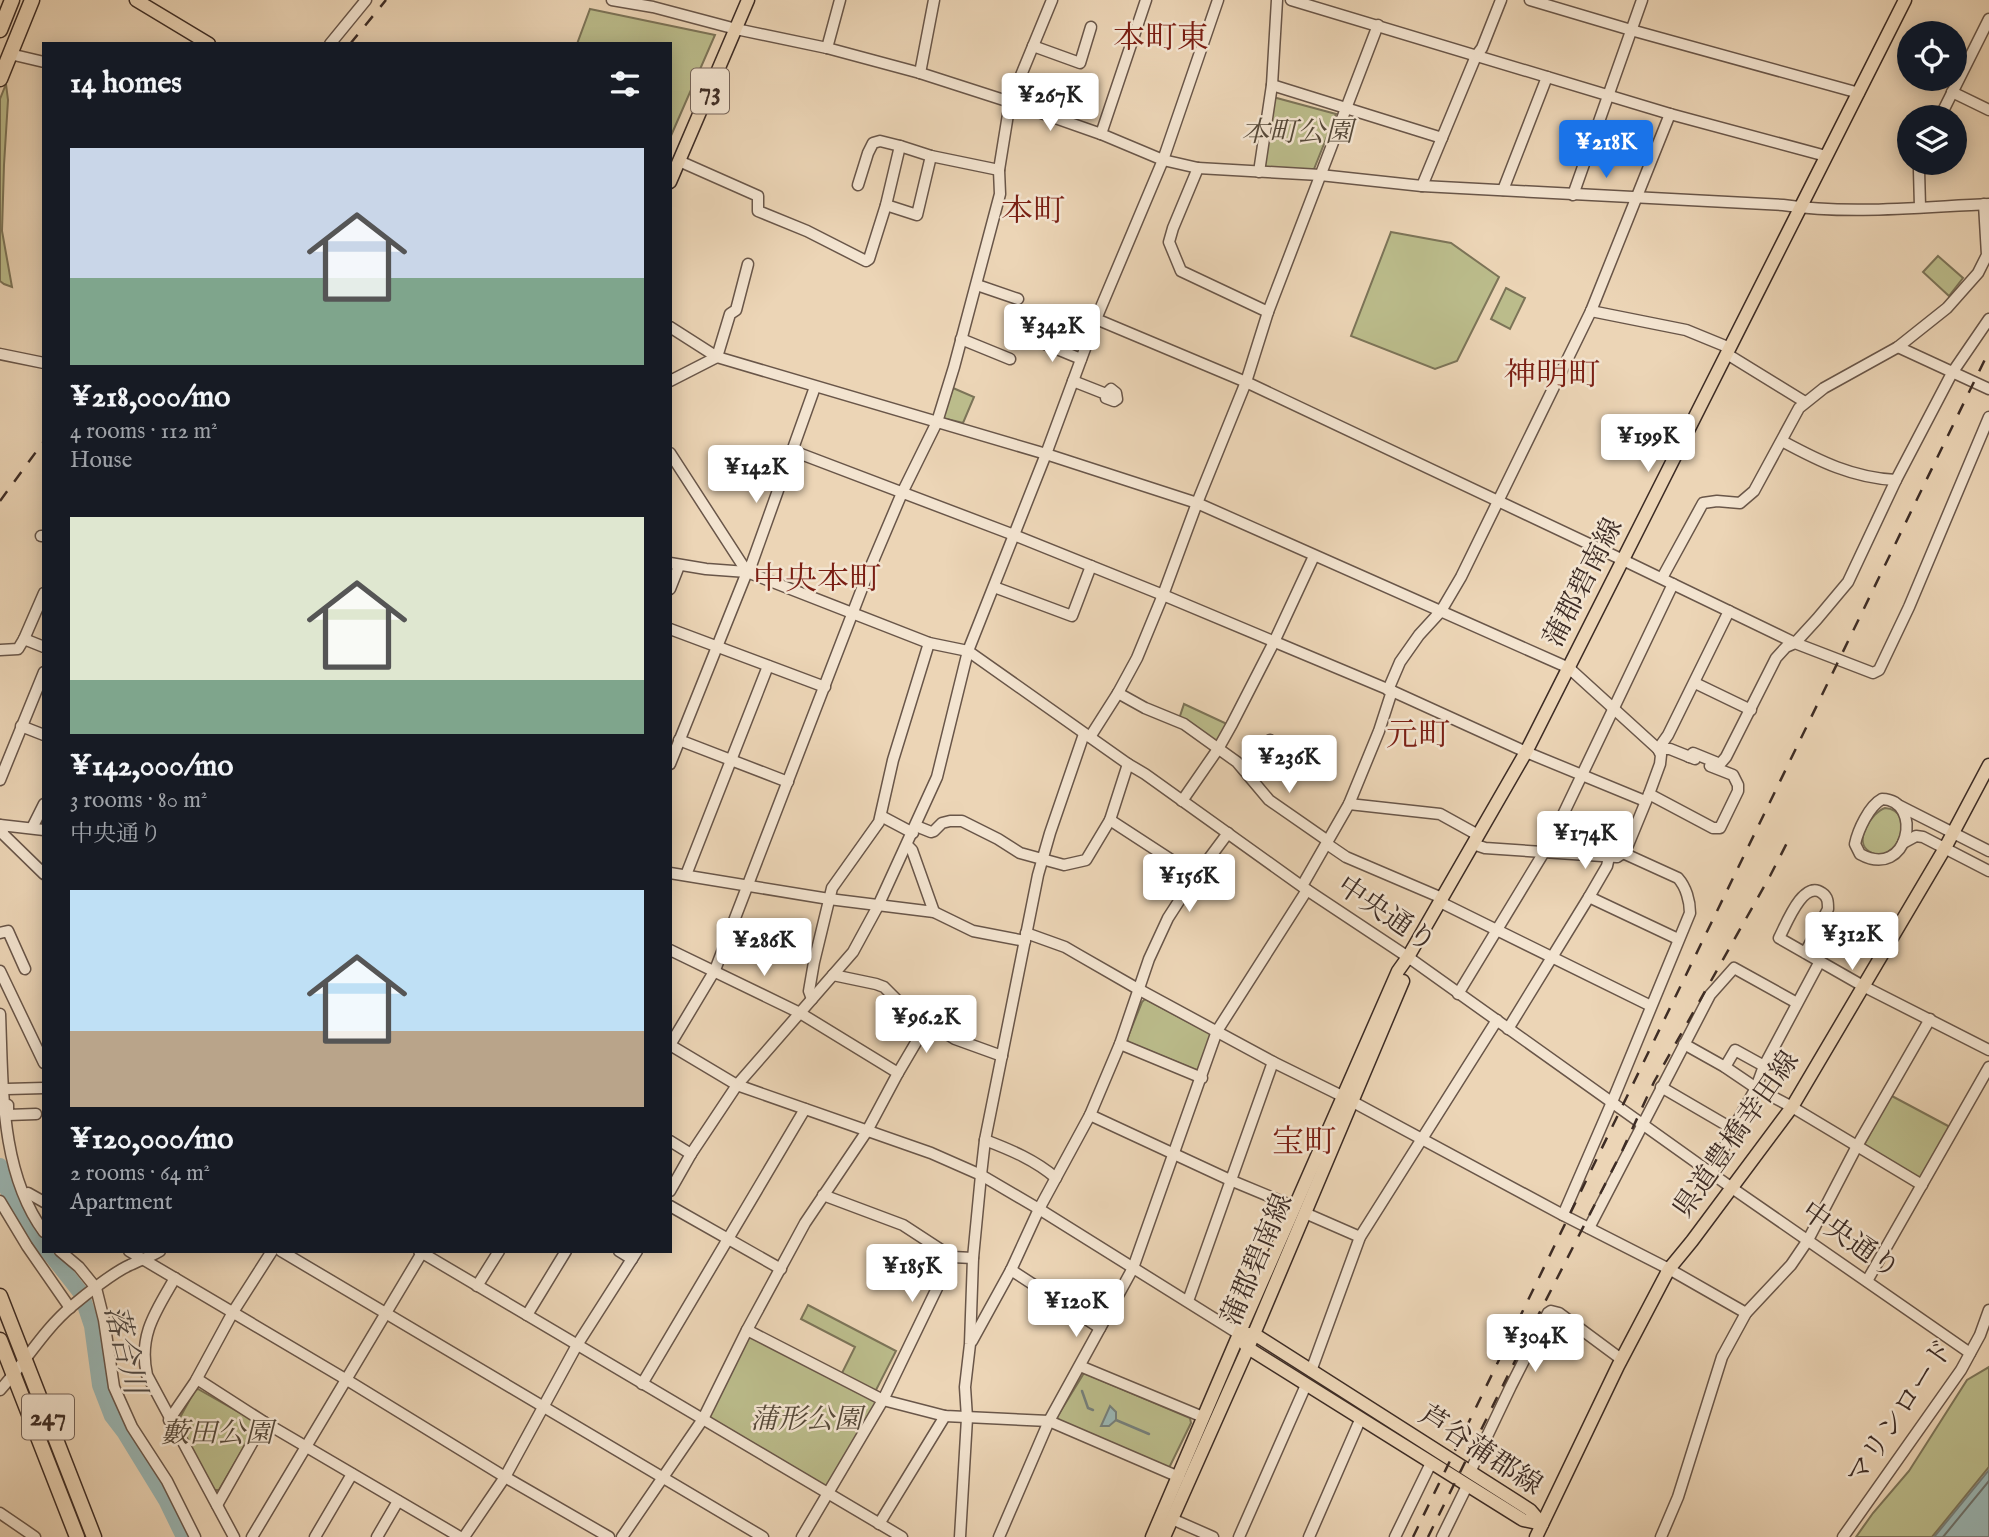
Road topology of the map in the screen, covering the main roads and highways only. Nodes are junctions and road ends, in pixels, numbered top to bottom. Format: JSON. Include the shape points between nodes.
{"nodes":[{"id":1,"x":12,"y":0,"type":"edge"},
{"id":2,"x":32,"y":0,"type":"edge"},
{"id":3,"x":136,"y":0,"type":"edge"},
{"id":4,"x":748,"y":0,"type":"edge"},
{"id":5,"x":1905,"y":0,"type":"edge"},
{"id":6,"x":0,"y":30,"type":"edge"},
{"id":7,"x":206,"y":42,"type":"edge"},
{"id":8,"x":0,"y":79,"type":"edge"},
{"id":9,"x":672,"y":177,"type":"edge"},
{"id":10,"x":1989,"y":765,"type":"edge"},
{"id":11,"x":1300,"y":1210,"type":"junction"},
{"id":12,"x":0,"y":1296,"type":"edge"},
{"id":13,"x":1239,"y":1334,"type":"junction"},
{"id":14,"x":1254,"y":1334,"type":"junction"},
{"id":15,"x":0,"y":1340,"type":"edge"},
{"id":16,"x":1248,"y":1348,"type":"junction"},
{"id":17,"x":1543,"y":1530,"type":"edge"},
{"id":18,"x":77,"y":1537,"type":"edge"},
{"id":19,"x":94,"y":1537,"type":"edge"},
{"id":20,"x":1152,"y":1537,"type":"edge"},
{"id":21,"x":1164,"y":1537,"type":"edge"},
{"id":22,"x":1536,"y":1537,"type":"edge"}],
"edges":[{"from":1,"to":6,"type":"highway"},
{"from":2,"to":8,"type":"highway"},
{"from":3,"to":7,"type":"main road"},
{"from":4,"to":9,"type":"main road","number":"73"},
{"from":5,"to":11,"type":"main road","name":"蒲郡碧南線","via":[[1526,752],[1408,957],[1405,974]]},
{"from":10,"to":17,"type":"main road","name":"県道豊橋幸田線","via":[[1792,1107],[1669,1269],[1621,1359]]},
{"from":11,"to":13,"type":"main road","name":"蒲郡碧南線"},
{"from":11,"to":14,"type":"main road","name":"蒲郡碧南線"},
{"from":12,"to":19,"type":"highway","number":"247"},
{"from":13,"to":14,"type":"main road"},
{"from":13,"to":16,"type":"main road","name":"芦谷蒲郡線"},
{"from":13,"to":20,"type":"main road"},
{"from":14,"to":16,"type":"main road","name":"蒲郡碧南線"},
{"from":14,"to":17,"type":"main road","name":"芦谷蒲郡線","via":[[1530,1510]]},
{"from":15,"to":18,"type":"highway","number":"247"},
{"from":16,"to":17,"type":"main road","name":"芦谷蒲郡線"},
{"from":16,"to":21,"type":"main road"},
{"from":17,"to":22,"type":"main road","name":"県道豊橋幸田線"}]}
